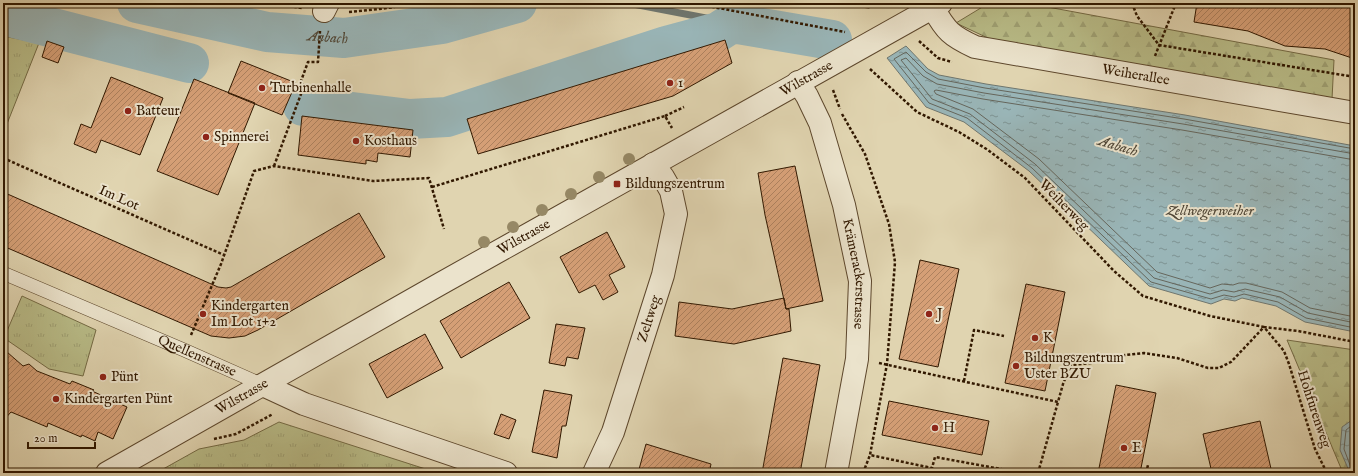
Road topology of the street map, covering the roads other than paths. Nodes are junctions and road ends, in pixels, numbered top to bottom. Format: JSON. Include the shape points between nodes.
{"nodes":[{"id":1,"x":937,"y":5,"type":"edge"},
{"id":2,"x":798,"y":82,"type":"junction"},
{"id":3,"x":1355,"y":113,"type":"edge"},
{"id":4,"x":653,"y":164,"type":"junction"},
{"id":5,"x":3,"y":273,"type":"edge"},
{"id":6,"x":263,"y":385,"type":"junction"},
{"id":7,"x":107,"y":473,"type":"edge"},
{"id":8,"x":506,"y":473,"type":"edge"},
{"id":9,"x":594,"y":473,"type":"edge"},
{"id":10,"x":836,"y":473,"type":"edge"}],
"edges":[{"from":1,"to":2,"type":"street","name":"Wilstrasse"},
{"from":1,"to":3,"type":"street","name":"Weiherallee","via":[[946,29],[958,40],[975,47]]},
{"from":2,"to":4,"type":"street","name":"Wilstrasse"},
{"from":2,"to":10,"type":"street","name":"Krämerackerstrasse","via":[[820,123],[844,205],[860,281],[857,359]]},
{"from":4,"to":6,"type":"street","name":"Wilstrasse"},
{"from":4,"to":9,"type":"street","name":"Zeltweg","via":[[671,191],[676,214],[663,275],[613,432]]},
{"from":5,"to":6,"type":"lane","name":"Quellenstrasse"},
{"from":6,"to":7,"type":"street","name":"Wilstrasse"},
{"from":6,"to":8,"type":"street","name":"Quellenstrasse","via":[[304,404]]}]}
